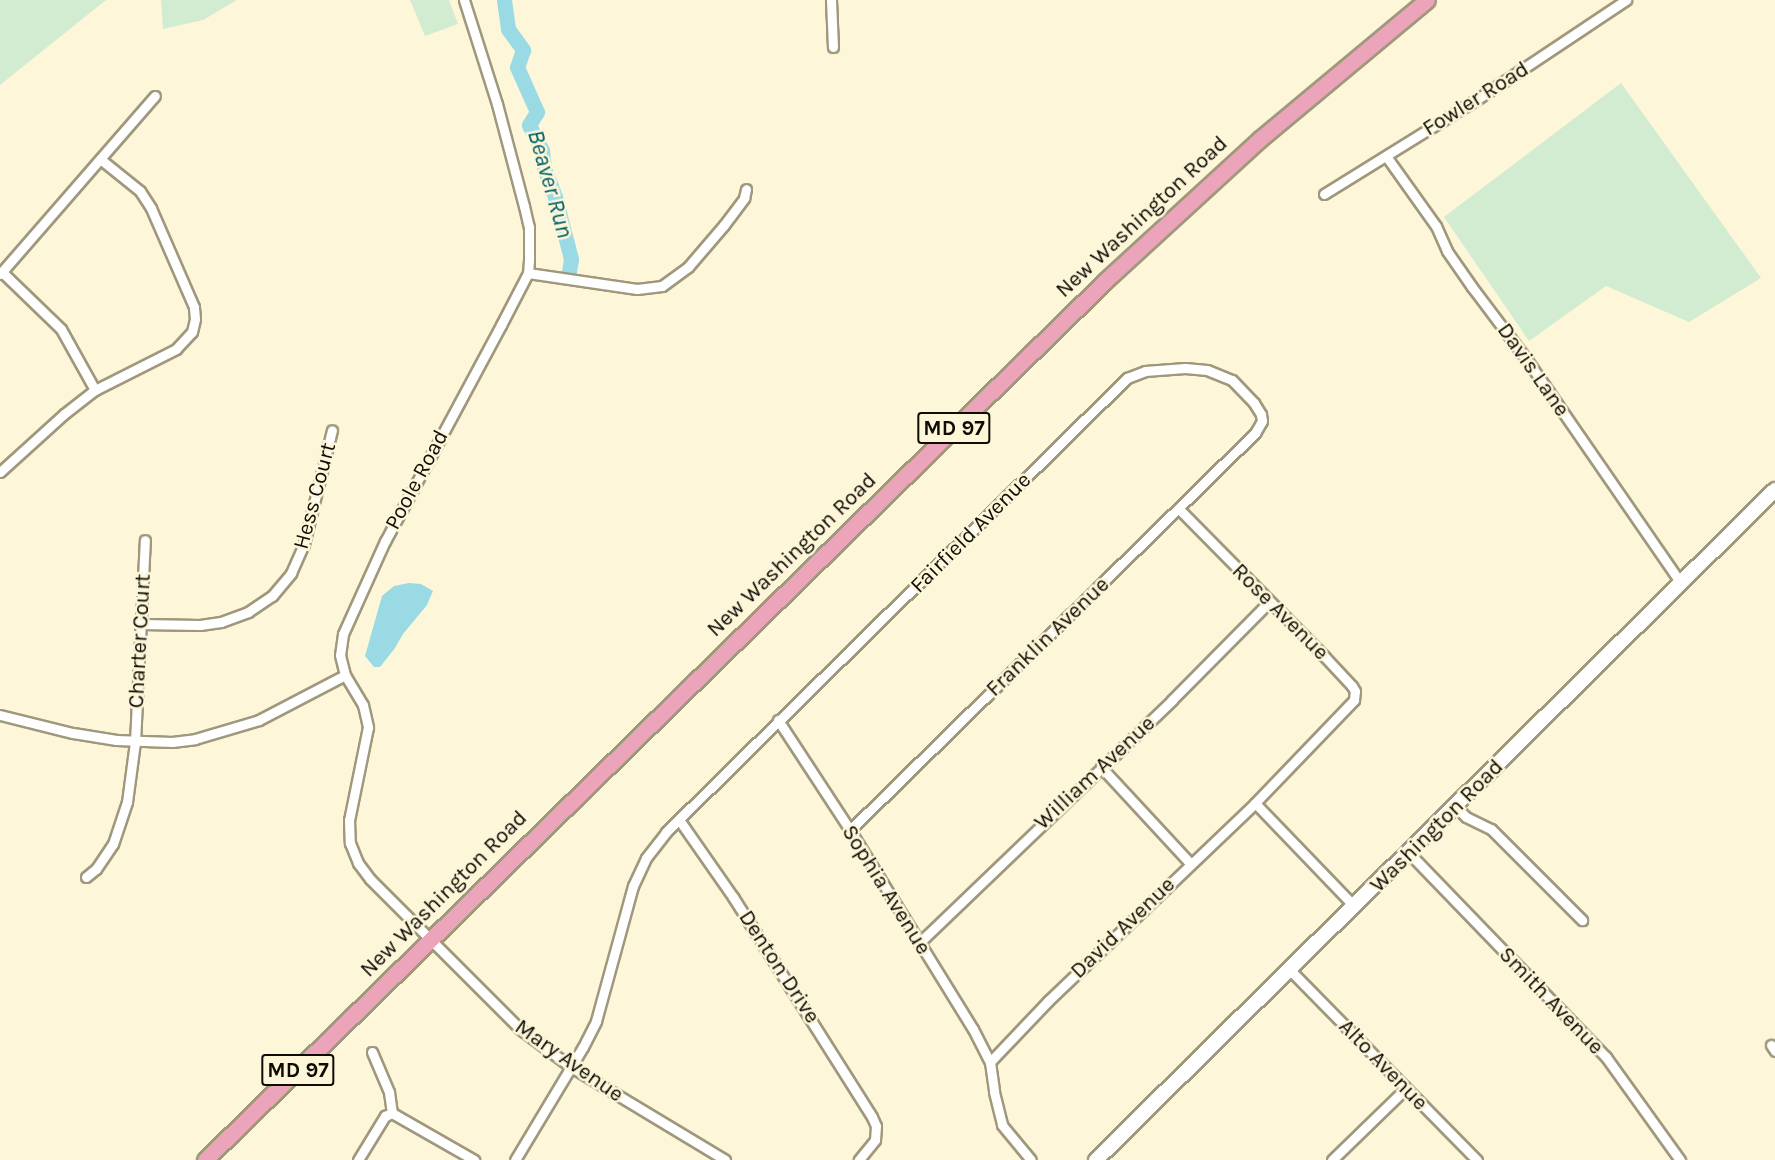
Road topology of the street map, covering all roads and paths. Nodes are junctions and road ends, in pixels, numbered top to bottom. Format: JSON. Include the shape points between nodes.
{"nodes":[{"id":1,"x":464,"y":0,"type":"edge"},
{"id":2,"x":831,"y":0,"type":"edge"},
{"id":3,"x":1427,"y":0,"type":"edge"},
{"id":4,"x":1626,"y":0,"type":"edge"},
{"id":5,"x":833,"y":47,"type":"dead end"},
{"id":6,"x":155,"y":96,"type":"dead end"},
{"id":7,"x":1386,"y":156,"type":"junction"},
{"id":8,"x":100,"y":159,"type":"junction"},
{"id":9,"x":746,"y":189,"type":"dead end"},
{"id":10,"x":1324,"y":194,"type":"dead end"},
{"id":11,"x":528,"y":273,"type":"junction"},
{"id":12,"x":1,"y":274,"type":"edge"},
{"id":13,"x":95,"y":390,"type":"junction"},
{"id":14,"x":332,"y":430,"type":"dead end"},
{"id":15,"x":1246,"y":443,"type":"joint"},
{"id":16,"x":0,"y":472,"type":"edge"},
{"id":17,"x":1775,"y":490,"type":"edge"},
{"id":18,"x":1179,"y":509,"type":"junction"},
{"id":19,"x":145,"y":540,"type":"dead end"},
{"id":20,"x":1681,"y":583,"type":"junction"},
{"id":21,"x":1269,"y":602,"type":"junction"},
{"id":22,"x":141,"y":624,"type":"junction"},
{"id":23,"x":345,"y":675,"type":"junction"},
{"id":24,"x":0,"y":715,"type":"edge"},
{"id":25,"x":1338,"y":718,"type":"joint"},
{"id":26,"x":778,"y":720,"type":"junction"},
{"id":27,"x":135,"y":742,"type":"junction"},
{"id":28,"x":1101,"y":767,"type":"junction"},
{"id":29,"x":1255,"y":803,"type":"junction"},
{"id":30,"x":1456,"y":807,"type":"junction"},
{"id":31,"x":680,"y":821,"type":"junction"},
{"id":32,"x":850,"y":830,"type":"junction"},
{"id":33,"x":1409,"y":853,"type":"junction"},
{"id":34,"x":1190,"y":863,"type":"junction"},
{"id":35,"x":86,"y":877,"type":"dead end"},
{"id":36,"x":1354,"y":907,"type":"junction"},
{"id":37,"x":1582,"y":920,"type":"dead end"},
{"id":38,"x":430,"y":940,"type":"junction"},
{"id":39,"x":919,"y":943,"type":"junction"},
{"id":40,"x":1290,"y":970,"type":"junction"},
{"id":41,"x":372,"y":1052,"type":"dead end"},
{"id":42,"x":990,"y":1062,"type":"junction"},
{"id":43,"x":572,"y":1067,"type":"junction"},
{"id":44,"x":1406,"y":1088,"type":"junction"},
{"id":45,"x":392,"y":1113,"type":"junction"},
{"id":46,"x":205,"y":1160,"type":"edge"},
{"id":47,"x":358,"y":1160,"type":"edge"},
{"id":48,"x":474,"y":1160,"type":"edge"},
{"id":49,"x":515,"y":1160,"type":"edge"},
{"id":50,"x":725,"y":1160,"type":"edge"},
{"id":51,"x":859,"y":1160,"type":"edge"},
{"id":52,"x":1031,"y":1160,"type":"edge"},
{"id":53,"x":1096,"y":1160,"type":"edge"},
{"id":54,"x":1332,"y":1160,"type":"edge"},
{"id":55,"x":1477,"y":1160,"type":"edge"},
{"id":56,"x":1680,"y":1160,"type":"edge"}],
"edges":[{"from":1,"to":11,"type":"street","name":"Poole Road","via":[[529,226]]},
{"from":2,"to":5,"type":"street"},
{"from":3,"to":38,"type":"main road","name":"New Washington Road","number":"MD 97","via":[[1276,125],[1113,273]]},
{"from":4,"to":7,"type":"street","name":"Fowler Road"},
{"from":6,"to":8,"type":"street"},
{"from":7,"to":10,"type":"street","name":"Fowler Road"},
{"from":7,"to":20,"type":"street","name":"Davis Lane","via":[[1436,226],[1472,287]]},
{"from":8,"to":12,"type":"street"},
{"from":8,"to":13,"type":"street","via":[[140,191],[151,208],[186,284],[195,319],[186,341],[176,349]]},
{"from":9,"to":11,"type":"street","via":[[744,198],[702,250],[679,276],[662,286],[637,289]]},
{"from":11,"to":23,"type":"street","name":"Poole Road","via":[[408,494],[357,601],[343,634],[340,655]]},
{"from":12,"to":13,"type":"street","via":[[61,329]]},
{"from":13,"to":16,"type":"street"},
{"from":14,"to":22,"type":"street","name":"Hess Court","via":[[304,544],[291,573],[272,596],[248,612],[221,622]]},
{"from":15,"to":18,"type":"street","name":"Franklin Avenue"},
{"from":15,"to":26,"type":"street","name":"Fairfield Avenue","via":[[1260,426],[1261,414],[1225,375],[1185,368],[1145,371],[1127,378]]},
{"from":17,"to":20,"type":"main road","name":"Washington Road"},
{"from":18,"to":21,"type":"street","name":"Rose Avenue"},
{"from":18,"to":32,"type":"street","name":"Franklin Avenue"},
{"from":19,"to":22,"type":"street","name":"Charter Court"},
{"from":20,"to":30,"type":"main road","name":"Washington Road"},
{"from":21,"to":25,"type":"street","name":"Rose Avenue","via":[[1355,691],[1354,700]]},
{"from":21,"to":28,"type":"street","name":"William Avenue"},
{"from":22,"to":27,"type":"street","name":"Charter Court"},
{"from":23,"to":27,"type":"street","via":[[234,730],[195,739]]},
{"from":23,"to":38,"type":"street","name":"Poole Road","via":[[360,697],[368,720],[349,820],[354,854],[370,879]]},
{"from":24,"to":27,"type":"street","via":[[73,733]]},
{"from":25,"to":29,"type":"street","name":"David Avenue"},
{"from":26,"to":31,"type":"street","name":"Fairfield Avenue"},
{"from":26,"to":32,"type":"street","name":"Sophia Avenue"},
{"from":27,"to":35,"type":"street","name":"Charter Court","via":[[120,829],[105,857]]},
{"from":28,"to":34,"type":"street"},
{"from":28,"to":39,"type":"street","name":"William Avenue"},
{"from":29,"to":34,"type":"street","name":"David Avenue"},
{"from":29,"to":36,"type":"street"},
{"from":30,"to":33,"type":"main road","name":"Washington Road"},
{"from":30,"to":37,"type":"street","via":[[1466,817],[1491,829]]},
{"from":31,"to":43,"type":"street","name":"Fairfield Avenue","via":[[656,844],[638,873],[602,1003]]},
{"from":31,"to":51,"type":"street","name":"Denton Drive","via":[[733,897],[872,1117],[875,1140]]},
{"from":32,"to":39,"type":"street","name":"Sophia Avenue"},
{"from":33,"to":36,"type":"main road","name":"Washington Road"},
{"from":33,"to":56,"type":"street","name":"Smith Avenue","via":[[1606,1057]]},
{"from":34,"to":42,"type":"street","name":"David Avenue"},
{"from":36,"to":40,"type":"main road","name":"Washington Road"},
{"from":38,"to":43,"type":"street","name":"Mary Avenue","via":[[520,1029]]},
{"from":38,"to":46,"type":"main road","name":"New Washington Road","number":"MD 97"},
{"from":39,"to":42,"type":"street","name":"Sophia Avenue"},
{"from":40,"to":44,"type":"street","name":"Alto Avenue"},
{"from":40,"to":53,"type":"main road","name":"Washington Road"},
{"from":41,"to":45,"type":"street","via":[[389,1092]]},
{"from":42,"to":52,"type":"street","via":[[1002,1125]]},
{"from":43,"to":49,"type":"street","name":"Fairfield Avenue"},
{"from":43,"to":50,"type":"street","name":"Mary Avenue"},
{"from":44,"to":54,"type":"street"},
{"from":44,"to":55,"type":"street","name":"Alto Avenue"},
{"from":45,"to":47,"type":"street","via":[[385,1116]]},
{"from":45,"to":48,"type":"street"}]}
